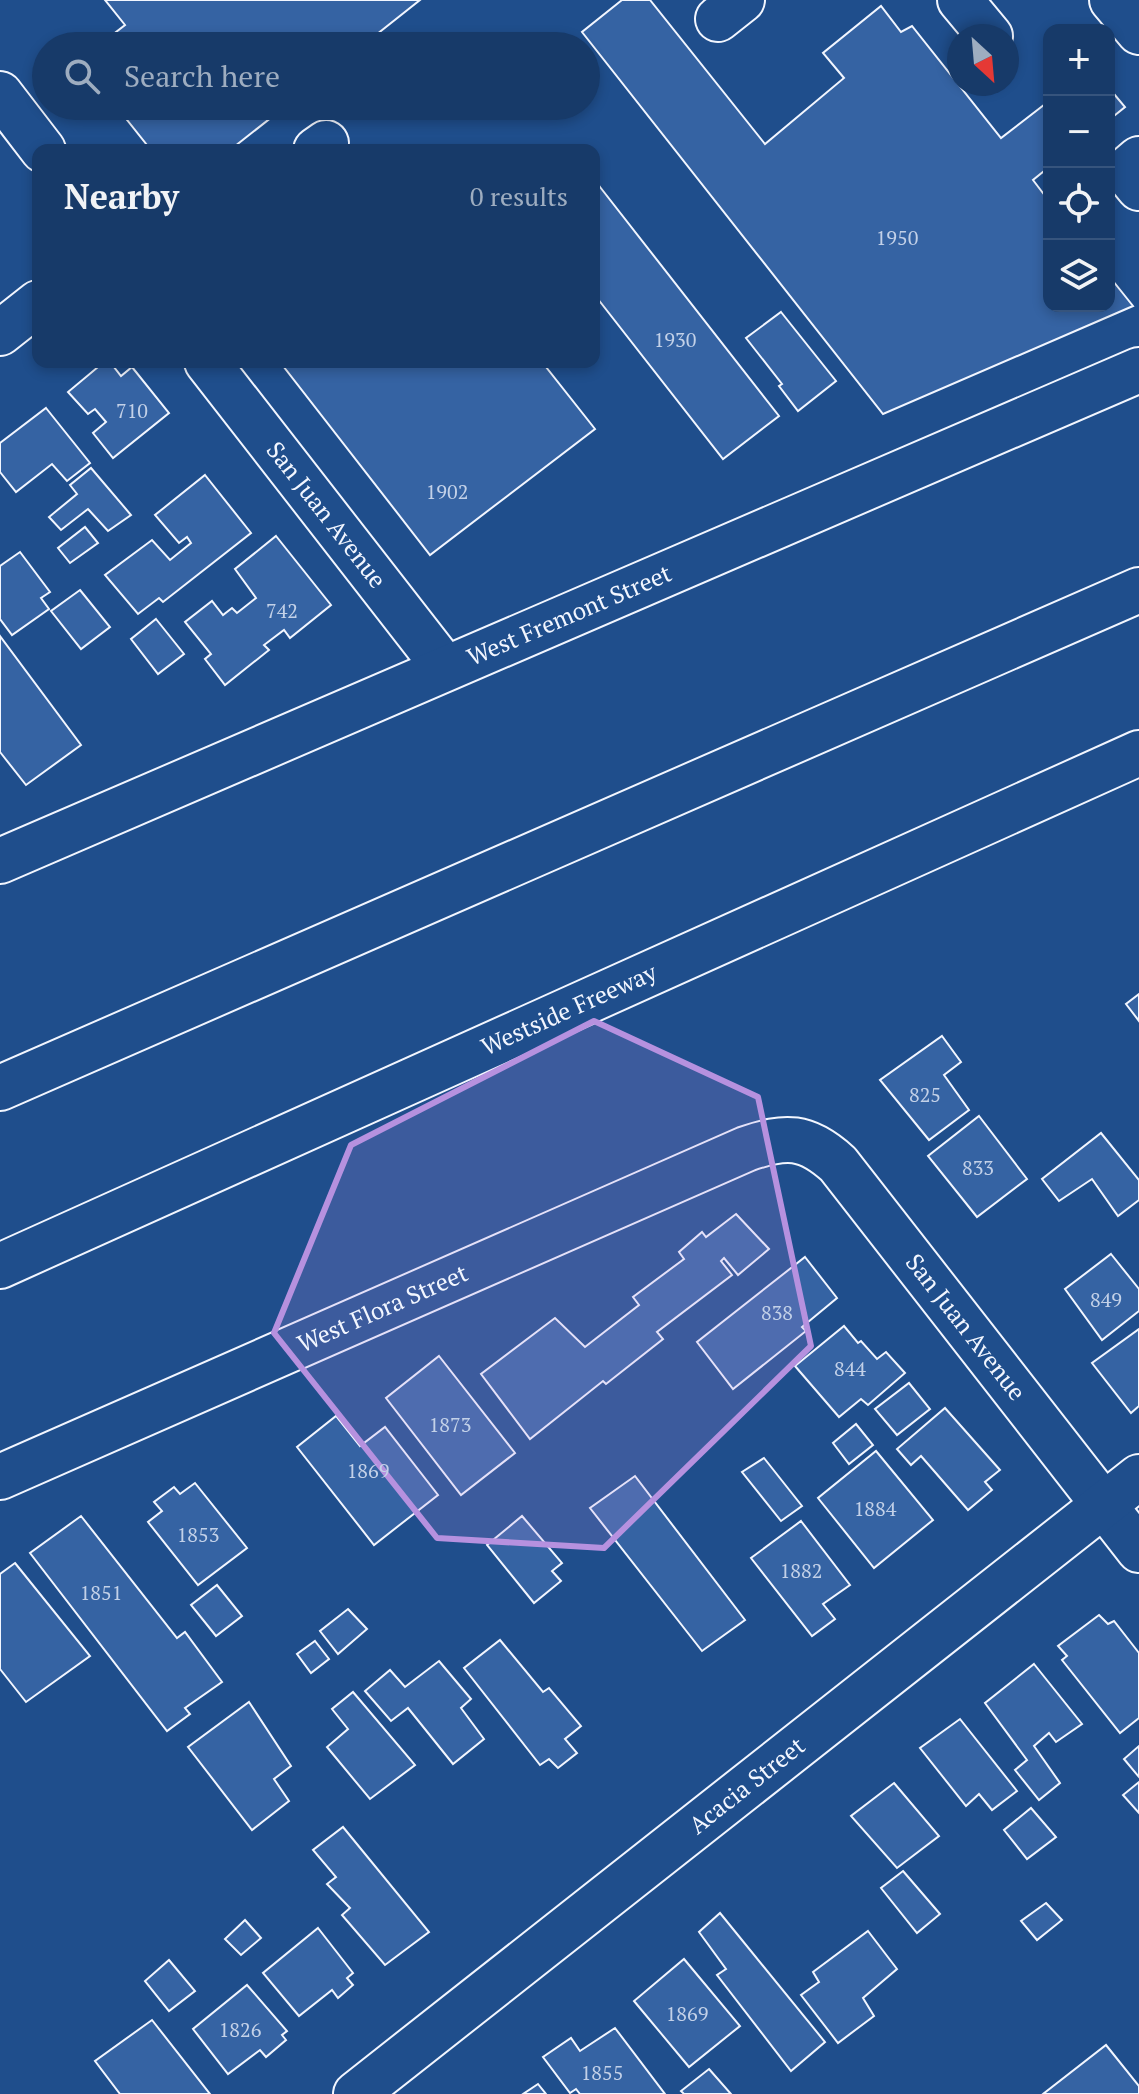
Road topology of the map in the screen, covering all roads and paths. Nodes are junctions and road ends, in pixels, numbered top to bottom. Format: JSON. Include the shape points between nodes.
{"nodes":[{"id":1,"x":960,"y":0,"type":"edge"},
{"id":2,"x":1112,"y":0,"type":"edge"},
{"id":3,"x":980,"y":24,"type":"edge"},
{"id":4,"x":1139,"y":32,"type":"edge"},
{"id":5,"x":0,"y":94,"type":"edge"},
{"id":6,"x":38,"y":144,"type":"edge"},
{"id":7,"x":1139,"y":159,"type":"edge"},
{"id":8,"x":1139,"y":188,"type":"edge"},
{"id":9,"x":32,"y":308,"type":"edge"},
{"id":10,"x":0,"y":333,"type":"edge"},
{"id":11,"x":212,"y":368,"type":"edge"},
{"id":12,"x":1139,"y":370,"type":"edge"},
{"id":13,"x":1139,"y":590,"type":"edge"},
{"id":14,"x":445,"y":668,"type":"junction"},
{"id":15,"x":1139,"y":753,"type":"edge"},
{"id":16,"x":0,"y":861,"type":"edge"},
{"id":17,"x":0,"y":1088,"type":"edge"},
{"id":18,"x":768,"y":1142,"type":"joint"},
{"id":19,"x":0,"y":1266,"type":"edge"},
{"id":20,"x":0,"y":1477,"type":"edge"},
{"id":21,"x":1139,"y":1477,"type":"edge"},
{"id":22,"x":1103,"y":1505,"type":"junction"},
{"id":23,"x":1139,"y":1550,"type":"edge"},
{"id":24,"x":356,"y":2094,"type":"edge"}],
"edges":[{"from":1,"to":3,"type":"main road"},
{"from":2,"to":4,"type":"main road"},
{"from":5,"to":6,"type":"main road"},
{"from":7,"to":8,"type":"main road","via":[[1125,171]]},
{"from":9,"to":10,"type":"main road"},
{"from":11,"to":14,"type":"main road","name":"San Juan Avenue"},
{"from":12,"to":14,"type":"main road","name":"West Fremont Street"},
{"from":13,"to":17,"type":"main road"},
{"from":14,"to":16,"type":"main road","name":"West Fremont Street"},
{"from":15,"to":19,"type":"main road","name":"Westside Freeway"},
{"from":18,"to":20,"type":"main road","name":"West Flora Street"},
{"from":18,"to":22,"type":"main road","name":"San Juan Avenue","via":[[804,1141],[838,1164]]},
{"from":21,"to":22,"type":"main road","name":"Acacia Street"},
{"from":22,"to":23,"type":"main road","name":"San Juan Avenue"},
{"from":22,"to":24,"type":"main road","name":"Acacia Street"}]}
